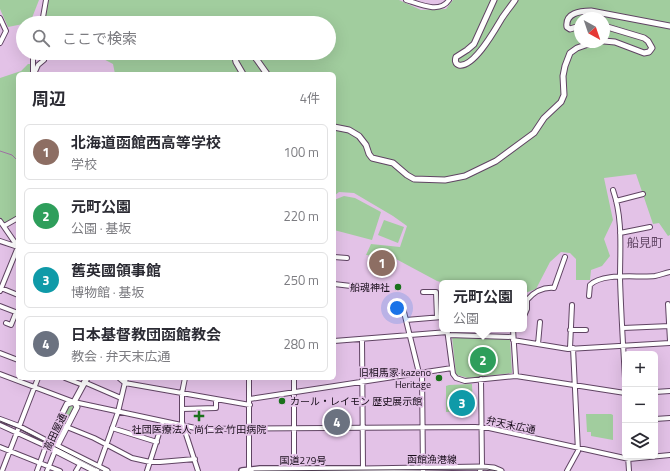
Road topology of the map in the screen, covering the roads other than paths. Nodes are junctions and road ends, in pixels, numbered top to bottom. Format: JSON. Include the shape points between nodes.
{"nodes":[{"id":1,"x":46,"y":0,"type":"edge"},
{"id":2,"x":406,"y":0,"type":"edge"},
{"id":3,"x":449,"y":0,"type":"edge"},
{"id":4,"x":494,"y":0,"type":"edge"},
{"id":5,"x":515,"y":0,"type":"edge"},
{"id":6,"x":578,"y":12,"type":"edge"},
{"id":7,"x":596,"y":12,"type":"edge"},
{"id":8,"x":574,"y":14,"type":"edge"},
{"id":9,"x":610,"y":15,"type":"edge"},
{"id":10,"x":43,"y":16,"type":"edge"},
{"id":11,"x":0,"y":18,"type":"edge"},
{"id":12,"x":670,"y":26,"type":"edge"},
{"id":13,"x":2,"y":27,"type":"edge"},
{"id":14,"x":574,"y":28,"type":"edge"},
{"id":15,"x":610,"y":28,"type":"edge"},
{"id":16,"x":0,"y":42,"type":"edge"},
{"id":17,"x":610,"y":42,"type":"edge"},
{"id":18,"x":577,"y":48,"type":"edge"},
{"id":19,"x":33,"y":60,"type":"edge"},
{"id":20,"x":44,"y":60,"type":"dead end"},
{"id":21,"x":236,"y":60,"type":"edge"},
{"id":22,"x":257,"y":60,"type":"edge"},
{"id":23,"x":34,"y":72,"type":"edge"},
{"id":24,"x":35,"y":72,"type":"edge"},
{"id":25,"x":242,"y":72,"type":"edge"},
{"id":26,"x":266,"y":72,"type":"edge"},
{"id":27,"x":336,"y":127,"type":"edge"},
{"id":28,"x":613,"y":190,"type":"dead end"},
{"id":29,"x":642,"y":194,"type":"dead end"},
{"id":30,"x":616,"y":201,"type":"junction"},
{"id":31,"x":16,"y":219,"type":"edge"},
{"id":32,"x":0,"y":220,"type":"edge"},
{"id":33,"x":4,"y":226,"type":"junction"},
{"id":34,"x":650,"y":227,"type":"dead end"},
{"id":35,"x":620,"y":233,"type":"junction"},
{"id":36,"x":0,"y":241,"type":"edge"},
{"id":37,"x":16,"y":244,"type":"edge"},
{"id":38,"x":16,"y":246,"type":"edge"},
{"id":39,"x":16,"y":252,"type":"edge"},
{"id":40,"x":336,"y":257,"type":"edge"},
{"id":41,"x":564,"y":257,"type":"dead end"},
{"id":42,"x":347,"y":258,"type":"dead end"},
{"id":43,"x":670,"y":272,"type":"edge"},
{"id":44,"x":620,"y":277,"type":"junction"},
{"id":45,"x":336,"y":284,"type":"edge"},
{"id":46,"x":351,"y":286,"type":"dead end"},
{"id":47,"x":1,"y":290,"type":"edge"},
{"id":48,"x":423,"y":292,"type":"dead end"},
{"id":49,"x":16,"y":294,"type":"edge"},
{"id":50,"x":589,"y":296,"type":"dead end"},
{"id":51,"x":668,"y":304,"type":"dead end"},
{"id":52,"x":572,"y":305,"type":"dead end"},
{"id":53,"x":0,"y":306,"type":"edge"},
{"id":54,"x":403,"y":308,"type":"dead end"},
{"id":55,"x":527,"y":310,"type":"edge"},
{"id":56,"x":16,"y":314,"type":"edge"},
{"id":57,"x":437,"y":317,"type":"joint"},
{"id":58,"x":406,"y":320,"type":"junction"},
{"id":59,"x":540,"y":322,"type":"dead end"},
{"id":60,"x":6,"y":323,"type":"dead end"},
{"id":61,"x":670,"y":326,"type":"edge"},
{"id":62,"x":623,"y":328,"type":"junction"},
{"id":63,"x":570,"y":330,"type":"junction"},
{"id":64,"x":586,"y":330,"type":"dead end"},
{"id":65,"x":448,"y":332,"type":"edge"},
{"id":66,"x":513,"y":332,"type":"edge"},
{"id":67,"x":410,"y":335,"type":"junction"},
{"id":68,"x":362,"y":339,"type":"junction"},
{"id":69,"x":513,"y":339,"type":"junction"},
{"id":70,"x":336,"y":341,"type":"edge"},
{"id":71,"x":670,"y":342,"type":"edge"},
{"id":72,"x":538,"y":344,"type":"junction"},
{"id":73,"x":623,"y":346,"type":"junction"},
{"id":74,"x":572,"y":348,"type":"junction"},
{"id":75,"x":623,"y":351,"type":"edge"},
{"id":76,"x":0,"y":353,"type":"edge"},
{"id":77,"x":16,"y":359,"type":"edge"},
{"id":78,"x":452,"y":368,"type":"junction"},
{"id":79,"x":420,"y":373,"type":"junction"},
{"id":80,"x":0,"y":374,"type":"edge"},
{"id":81,"x":516,"y":376,"type":"junction"},
{"id":82,"x":481,"y":379,"type":"junction"},
{"id":83,"x":37,"y":380,"type":"edge"},
{"id":84,"x":121,"y":380,"type":"edge"},
{"id":85,"x":126,"y":380,"type":"edge"},
{"id":86,"x":185,"y":380,"type":"edge"},
{"id":87,"x":249,"y":380,"type":"edge"},
{"id":88,"x":294,"y":380,"type":"edge"},
{"id":89,"x":85,"y":382,"type":"edge"},
{"id":90,"x":362,"y":382,"type":"junction"},
{"id":91,"x":125,"y":383,"type":"junction"},
{"id":92,"x":575,"y":385,"type":"junction"},
{"id":93,"x":34,"y":387,"type":"junction"},
{"id":94,"x":670,"y":391,"type":"edge"},
{"id":95,"x":658,"y":392,"type":"edge"},
{"id":96,"x":182,"y":393,"type":"junction"},
{"id":97,"x":293,"y":393,"type":"junction"},
{"id":98,"x":622,"y":393,"type":"edge"},
{"id":99,"x":122,"y":398,"type":"junction"},
{"id":100,"x":216,"y":399,"type":"junction"},
{"id":101,"x":250,"y":399,"type":"junction"},
{"id":102,"x":74,"y":402,"type":"junction"},
{"id":103,"x":250,"y":405,"type":"junction"},
{"id":104,"x":182,"y":409,"type":"junction"},
{"id":105,"x":118,"y":412,"type":"junction"},
{"id":106,"x":670,"y":418,"type":"edge"},
{"id":107,"x":0,"y":419,"type":"edge"},
{"id":108,"x":658,"y":419,"type":"edge"},
{"id":109,"x":163,"y":422,"type":"junction"},
{"id":110,"x":57,"y":423,"type":"junction"},
{"id":111,"x":0,"y":425,"type":"edge"},
{"id":112,"x":19,"y":426,"type":"junction"},
{"id":113,"x":184,"y":426,"type":"junction"},
{"id":114,"x":67,"y":427,"type":"junction"},
{"id":115,"x":422,"y":427,"type":"junction"},
{"id":116,"x":482,"y":427,"type":"junction"},
{"id":117,"x":112,"y":428,"type":"junction"},
{"id":118,"x":250,"y":428,"type":"junction"},
{"id":119,"x":293,"y":428,"type":"junction"},
{"id":120,"x":362,"y":428,"type":"junction"},
{"id":121,"x":17,"y":431,"type":"junction"},
{"id":122,"x":157,"y":442,"type":"junction"},
{"id":123,"x":47,"y":444,"type":"junction"},
{"id":124,"x":106,"y":445,"type":"junction"},
{"id":125,"x":0,"y":447,"type":"edge"},
{"id":126,"x":56,"y":448,"type":"junction"},
{"id":127,"x":578,"y":448,"type":"junction"},
{"id":128,"x":10,"y":451,"type":"junction"},
{"id":129,"x":670,"y":455,"type":"edge"},
{"id":130,"x":658,"y":456,"type":"edge"},
{"id":131,"x":622,"y":457,"type":"edge"},
{"id":132,"x":195,"y":459,"type":"junction"},
{"id":133,"x":628,"y":459,"type":"edge"},
{"id":134,"x":150,"y":462,"type":"junction"},
{"id":135,"x":40,"y":463,"type":"junction"},
{"id":136,"x":79,"y":466,"type":"dead end"},
{"id":137,"x":423,"y":468,"type":"edge"},
{"id":138,"x":48,"y":469,"type":"edge"},
{"id":139,"x":97,"y":470,"type":"edge"},
{"id":140,"x":294,"y":470,"type":"edge"},
{"id":141,"x":363,"y":470,"type":"edge"},
{"id":142,"x":482,"y":470,"type":"edge"},
{"id":143,"x":2,"y":471,"type":"edge"},
{"id":144,"x":37,"y":471,"type":"edge"},
{"id":145,"x":60,"y":471,"type":"edge"},
{"id":146,"x":76,"y":471,"type":"edge"},
{"id":147,"x":107,"y":471,"type":"edge"},
{"id":148,"x":147,"y":471,"type":"edge"},
{"id":149,"x":198,"y":471,"type":"edge"},
{"id":150,"x":242,"y":471,"type":"edge"},
{"id":151,"x":250,"y":471,"type":"edge"},
{"id":152,"x":501,"y":471,"type":"edge"},
{"id":153,"x":567,"y":471,"type":"edge"},
{"id":154,"x":629,"y":471,"type":"edge"}],
"edges":[{"from":1,"to":10,"type":"street"},
{"from":2,"to":3,"type":"street","via":[[436,7],[446,5]]},
{"from":4,"to":5,"type":"main road","via":[[474,44],[456,57],[458,64],[468,62],[478,54]]},
{"from":6,"to":7,"type":"main road"},
{"from":8,"to":14,"type":"main road","via":[[570,17],[567,27]]},
{"from":9,"to":12,"type":"main road"},
{"from":11,"to":13,"type":"street"},
{"from":13,"to":16,"type":"street","via":[[6,31]]},
{"from":15,"to":17,"type":"main road","via":[[644,38],[652,48],[644,53]]},
{"from":18,"to":27,"type":"main road","via":[[570,53],[565,66],[564,96],[561,102],[544,118],[534,133],[496,161],[465,176],[444,180],[414,178],[393,163],[372,158],[359,136],[349,130]]},
{"from":19,"to":23,"type":"street"},
{"from":20,"to":24,"type":"street"},
{"from":21,"to":25,"type":"main road"},
{"from":22,"to":26,"type":"main road"},
{"from":28,"to":30,"type":"street"},
{"from":29,"to":30,"type":"street"},
{"from":30,"to":35,"type":"street"},
{"from":31,"to":33,"type":"street"},
{"from":32,"to":33,"type":"street"},
{"from":33,"to":37,"type":"street"},
{"from":34,"to":35,"type":"street"},
{"from":35,"to":44,"type":"street"},
{"from":36,"to":38,"type":"street"},
{"from":39,"to":47,"type":"street"},
{"from":40,"to":42,"type":"street"},
{"from":41,"to":55,"type":"street","via":[[554,288],[532,294],[527,300]]},
{"from":43,"to":44,"type":"street","via":[[655,276]]},
{"from":44,"to":50,"type":"street","via":[[593,282],[590,285]]},
{"from":44,"to":62,"type":"street"},
{"from":45,"to":46,"type":"street"},
{"from":47,"to":49,"type":"street"},
{"from":48,"to":57,"type":"street","via":[[436,292]]},
{"from":51,"to":61,"type":"street"},
{"from":52,"to":63,"type":"street"},
{"from":53,"to":56,"type":"street"},
{"from":54,"to":58,"type":"street"},
{"from":56,"to":60,"type":"street","via":[[11,325]]},
{"from":57,"to":58,"type":"street"},
{"from":58,"to":67,"type":"street"},
{"from":59,"to":72,"type":"street"},
{"from":61,"to":62,"type":"street"},
{"from":61,"to":71,"type":"street"},
{"from":62,"to":73,"type":"street"},
{"from":63,"to":64,"type":"street"},
{"from":63,"to":74,"type":"street"},
{"from":65,"to":67,"type":"street"},
{"from":65,"to":69,"type":"street"},
{"from":65,"to":78,"type":"street"},
{"from":66,"to":69,"type":"street"},
{"from":67,"to":68,"type":"street"},
{"from":67,"to":79,"type":"street"},
{"from":68,"to":70,"type":"street"},
{"from":68,"to":90,"type":"street"},
{"from":69,"to":72,"type":"street"},
{"from":69,"to":81,"type":"street"},
{"from":71,"to":73,"type":"street"},
{"from":72,"to":74,"type":"street"},
{"from":73,"to":74,"type":"street"},
{"from":73,"to":75,"type":"street"},
{"from":74,"to":92,"type":"street"},
{"from":76,"to":77,"type":"street"},
{"from":78,"to":79,"type":"street"},
{"from":78,"to":82,"type":"street","via":[[454,377],[460,380]]},
{"from":79,"to":90,"type":"street"},
{"from":79,"to":115,"type":"street"},
{"from":80,"to":93,"type":"street","name":"弁天末広通"},
{"from":81,"to":82,"type":"street"},
{"from":81,"to":92,"type":"street"},
{"from":82,"to":116,"type":"street"},
{"from":83,"to":93,"type":"street"},
{"from":84,"to":91,"type":"street"},
{"from":85,"to":91,"type":"street"},
{"from":86,"to":96,"type":"street"},
{"from":87,"to":101,"type":"street"},
{"from":88,"to":97,"type":"street"},
{"from":89,"to":99,"type":"street"},
{"from":89,"to":102,"type":"main road"},
{"from":90,"to":97,"type":"street"},
{"from":90,"to":120,"type":"street"},
{"from":91,"to":96,"type":"street"},
{"from":91,"to":99,"type":"street"},
{"from":92,"to":98,"type":"street"},
{"from":92,"to":127,"type":"street"},
{"from":93,"to":102,"type":"street","name":"弁天末広通"},
{"from":93,"to":112,"type":"street"},
{"from":94,"to":95,"type":"street"},
{"from":96,"to":100,"type":"street"},
{"from":96,"to":104,"type":"street"},
{"from":97,"to":101,"type":"street"},
{"from":97,"to":119,"type":"street"},
{"from":99,"to":105,"type":"street"},
{"from":100,"to":103,"type":"street"},
{"from":100,"to":104,"type":"street","via":[[216,408]]},
{"from":101,"to":103,"type":"street"},
{"from":102,"to":105,"type":"street","name":"弁天末広通"},
{"from":102,"to":110,"type":"main road","name":"高田屋通","via":[[67,404]]},
{"from":102,"to":114,"type":"main road","name":"高田屋通","via":[[77,407]]},
{"from":103,"to":118,"type":"street"},
{"from":104,"to":113,"type":"street"},
{"from":105,"to":109,"type":"street","name":"弁天末広通"},
{"from":105,"to":117,"type":"street"},
{"from":106,"to":108,"type":"street"},
{"from":107,"to":112,"type":"street"},
{"from":109,"to":113,"type":"street","name":"弁天末広通"},
{"from":109,"to":122,"type":"street"},
{"from":110,"to":114,"type":"street"},
{"from":110,"to":123,"type":"main road","name":"高田屋通"},
{"from":111,"to":121,"type":"street"},
{"from":112,"to":121,"type":"street"},
{"from":112,"to":123,"type":"street"},
{"from":113,"to":118,"type":"street","name":"弁天末広通","via":[[200,429]]},
{"from":113,"to":132,"type":"street"},
{"from":114,"to":124,"type":"street"},
{"from":114,"to":126,"type":"main road","name":"高田屋通"},
{"from":115,"to":116,"type":"street","name":"弁天末広通"},
{"from":115,"to":120,"type":"street","name":"弁天末広通"},
{"from":115,"to":137,"type":"street"},
{"from":116,"to":127,"type":"street","name":"弁天末広通"},
{"from":116,"to":142,"type":"street"},
{"from":117,"to":122,"type":"street"},
{"from":117,"to":124,"type":"street"},
{"from":118,"to":119,"type":"street","name":"弁天末広通"},
{"from":118,"to":151,"type":"street"},
{"from":119,"to":120,"type":"street","name":"弁天末広通"},
{"from":119,"to":140,"type":"street"},
{"from":120,"to":141,"type":"street"},
{"from":121,"to":123,"type":"street"},
{"from":121,"to":128,"type":"street"},
{"from":122,"to":134,"type":"street"},
{"from":123,"to":126,"type":"main road"},
{"from":123,"to":135,"type":"street","name":"高田屋通"},
{"from":124,"to":134,"type":"street","via":[[132,458]]},
{"from":124,"to":139,"type":"street"},
{"from":125,"to":128,"type":"street"},
{"from":126,"to":138,"type":"street","name":"高田屋通"},
{"from":126,"to":139,"type":"main road"},
{"from":127,"to":131,"type":"street","name":"弁天末広通"},
{"from":127,"to":153,"type":"street"},
{"from":128,"to":135,"type":"street"},
{"from":128,"to":143,"type":"street"},
{"from":129,"to":130,"type":"street","name":"弁天末広通"},
{"from":132,"to":134,"type":"street"},
{"from":132,"to":149,"type":"street"},
{"from":133,"to":154,"type":"street"},
{"from":134,"to":148,"type":"street"},
{"from":135,"to":138,"type":"street"},
{"from":135,"to":144,"type":"street","name":"高田屋通"},
{"from":136,"to":146,"type":"street"},
{"from":137,"to":141,"type":"main road","name":"函館漁港線"},
{"from":137,"to":142,"type":"main road","name":"函館漁港線"},
{"from":138,"to":145,"type":"street"},
{"from":139,"to":147,"type":"main road"},
{"from":140,"to":141,"type":"highway","name":"国道279号"},
{"from":140,"to":151,"type":"highway","name":"国道279号"},
{"from":142,"to":152,"type":"main road","name":"函館漁港線","via":[[491,468]]},
{"from":150,"to":151,"type":"highway","name":"国道279号"}]}
